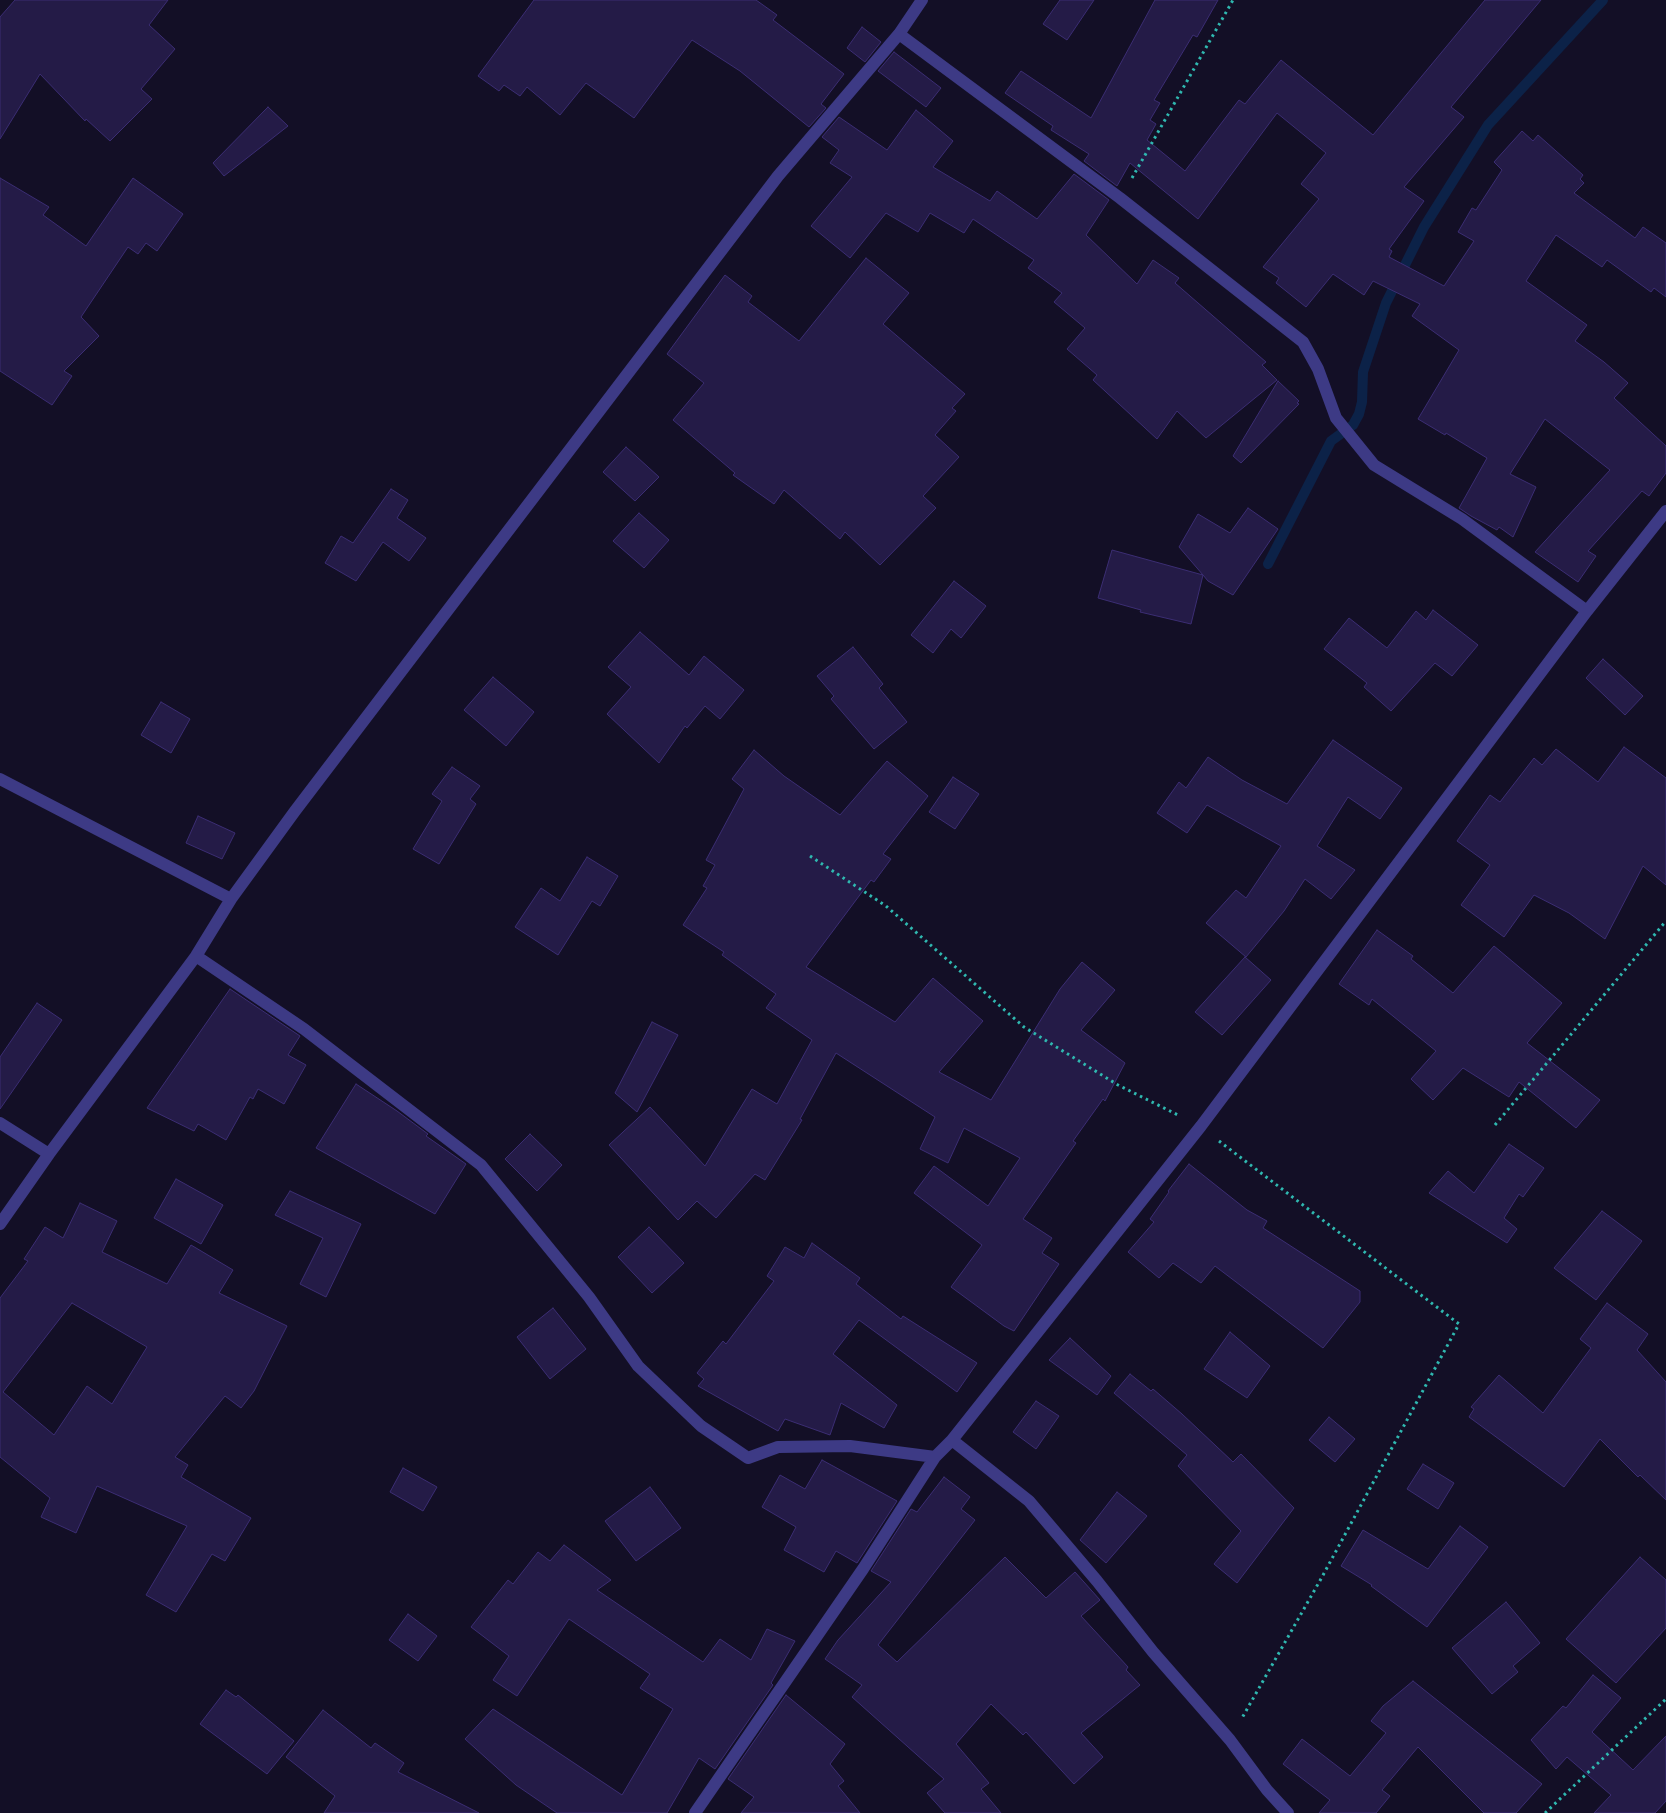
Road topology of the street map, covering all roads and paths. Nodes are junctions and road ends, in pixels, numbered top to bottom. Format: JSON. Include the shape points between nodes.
{"nodes":[{"id":1,"x":922,"y":0,"type":"edge"},
{"id":2,"x":1233,"y":0,"type":"edge"},
{"id":3,"x":898,"y":34,"type":"junction"},
{"id":4,"x":1120,"y":198,"type":"junction"},
{"id":5,"x":1666,"y":510,"type":"edge"},
{"id":6,"x":1587,"y":611,"type":"junction"},
{"id":7,"x":0,"y":779,"type":"edge"},
{"id":8,"x":810,"y":856,"type":"dead end"},
{"id":9,"x":231,"y":899,"type":"junction"},
{"id":10,"x":1666,"y":921,"type":"edge"},
{"id":11,"x":196,"y":956,"type":"junction"},
{"id":12,"x":0,"y":1123,"type":"edge"},
{"id":13,"x":1495,"y":1125,"type":"dead end"},
{"id":14,"x":1200,"y":1126,"type":"junction"},
{"id":15,"x":49,"y":1154,"type":"junction"},
{"id":16,"x":0,"y":1224,"type":"edge"},
{"id":17,"x":952,"y":1440,"type":"junction"},
{"id":18,"x":935,"y":1457,"type":"junction"},
{"id":19,"x":1666,"y":1699,"type":"edge"},
{"id":20,"x":1230,"y":1740,"type":"junction"},
{"id":21,"x":694,"y":1813,"type":"edge"},
{"id":22,"x":1288,"y":1813,"type":"edge"},
{"id":23,"x":1545,"y":1813,"type":"edge"}],
"edges":[{"from":1,"to":3,"type":"street"},
{"from":2,"to":4,"type":"path"},
{"from":3,"to":4,"type":"street"},
{"from":3,"to":9,"type":"street","via":[[778,176],[294,811]]},
{"from":4,"to":6,"type":"street","via":[[1303,342],[1318,369],[1336,418],[1374,464],[1462,518]]},
{"from":5,"to":6,"type":"street"},
{"from":6,"to":14,"type":"street"},
{"from":7,"to":9,"type":"street"},
{"from":8,"to":14,"type":"path","via":[[886,906],[1024,1027],[1118,1085]]},
{"from":9,"to":11,"type":"street"},
{"from":10,"to":13,"type":"path"},
{"from":11,"to":15,"type":"street"},
{"from":11,"to":18,"type":"street","via":[[304,1029],[481,1165],[589,1297],[638,1366],[701,1426],[748,1458],[778,1447],[841,1446]]},
{"from":12,"to":15,"type":"street"},
{"from":14,"to":17,"type":"street"},
{"from":14,"to":20,"type":"path","via":[[1459,1324]]},
{"from":15,"to":16,"type":"street"},
{"from":17,"to":18,"type":"street"},
{"from":17,"to":20,"type":"street","via":[[1029,1501]]},
{"from":18,"to":21,"type":"street","via":[[864,1569]]},
{"from":19,"to":23,"type":"path"},
{"from":20,"to":22,"type":"street"}]}
